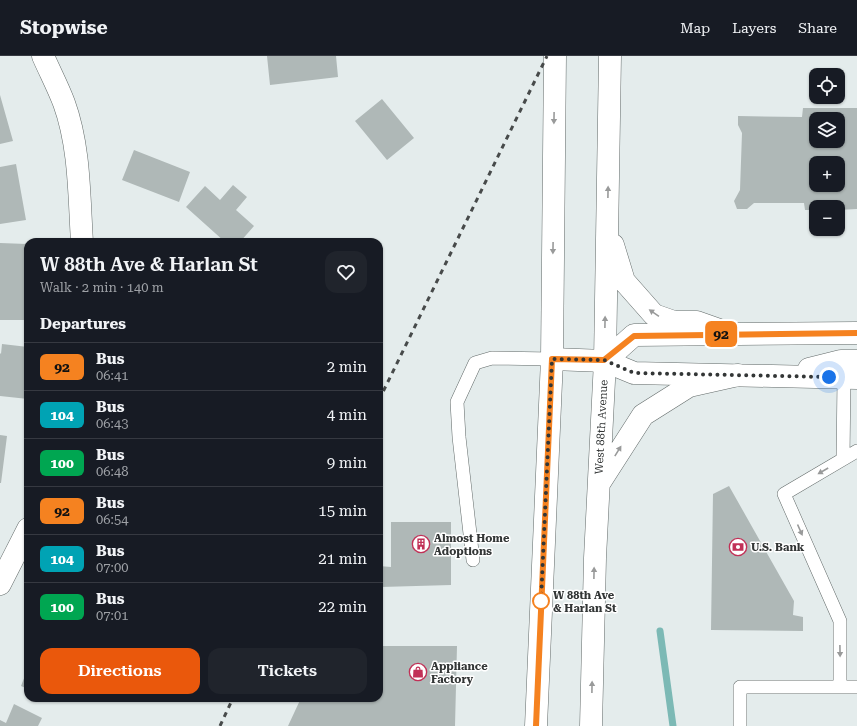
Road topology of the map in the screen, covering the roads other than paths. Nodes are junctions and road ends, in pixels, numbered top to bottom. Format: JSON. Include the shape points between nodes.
{"nodes":[{"id":1,"x":43,"y":56,"type":"edge"},
{"id":2,"x":555,"y":56,"type":"edge"},
{"id":3,"x":610,"y":56,"type":"edge"},
{"id":4,"x":607,"y":226,"type":"junction"},
{"id":5,"x":82,"y":238,"type":"edge"},
{"id":6,"x":857,"y":333,"type":"edge"},
{"id":7,"x":731,"y":334,"type":"junction"},
{"id":8,"x":552,"y":359,"type":"junction"},
{"id":9,"x":604,"y":360,"type":"junction"},
{"id":10,"x":853,"y":372,"type":"edge"},
{"id":11,"x":738,"y":375,"type":"junction"},
{"id":12,"x":857,"y":451,"type":"edge"},
{"id":13,"x":843,"y":459,"type":"junction"},
{"id":14,"x":598,"y":485,"type":"junction"},
{"id":15,"x":24,"y":537,"type":"edge"},
{"id":16,"x":474,"y":560,"type":"dead end"},
{"id":17,"x":0,"y":584,"type":"edge"},
{"id":18,"x":840,"y":687,"type":"junction"},
{"id":19,"x":857,"y":687,"type":"edge"},
{"id":20,"x":536,"y":726,"type":"edge"},
{"id":21,"x":591,"y":726,"type":"edge"},
{"id":22,"x":740,"y":726,"type":"edge"}],
"edges":[{"from":1,"to":5,"type":"main road","via":[[64,104],[74,141]]},
{"from":2,"to":8,"type":"main road","one_way":true},
{"from":4,"to":3,"type":"main road","name":"West 88th Avenue","one_way":true},
{"from":7,"to":4,"type":"main road","one_way":true,"via":[[697,322],[674,322],[654,315],[624,281]]},
{"from":9,"to":4,"type":"main road","name":"West 88th Avenue","one_way":true},
{"from":6,"to":7,"type":"main road"},
{"from":7,"to":9,"type":"main road","via":[[634,336]]},
{"from":8,"to":9,"type":"main road"},
{"from":8,"to":16,"type":"lane","via":[[492,358],[475,363],[457,402]]},
{"from":8,"to":20,"type":"main road"},
{"from":9,"to":11,"type":"main road","via":[[634,373]]},
{"from":9,"to":14,"type":"main road","name":"West 88th Avenue"},
{"from":10,"to":11,"type":"main road","via":[[783,376]]},
{"from":10,"to":13,"type":"lane"},
{"from":14,"to":11,"type":"main road","one_way":true,"via":[[643,415],[689,386]]},
{"from":12,"to":13,"type":"lane"},
{"from":13,"to":18,"type":"lane","one_way":true,"via":[[784,494],[840,621]]},
{"from":21,"to":14,"type":"main road","name":"West 88th Avenue","one_way":true},
{"from":15,"to":17,"type":"main road"},
{"from":18,"to":19,"type":"lane"},
{"from":18,"to":22,"type":"lane","via":[[740,687]]}]}
